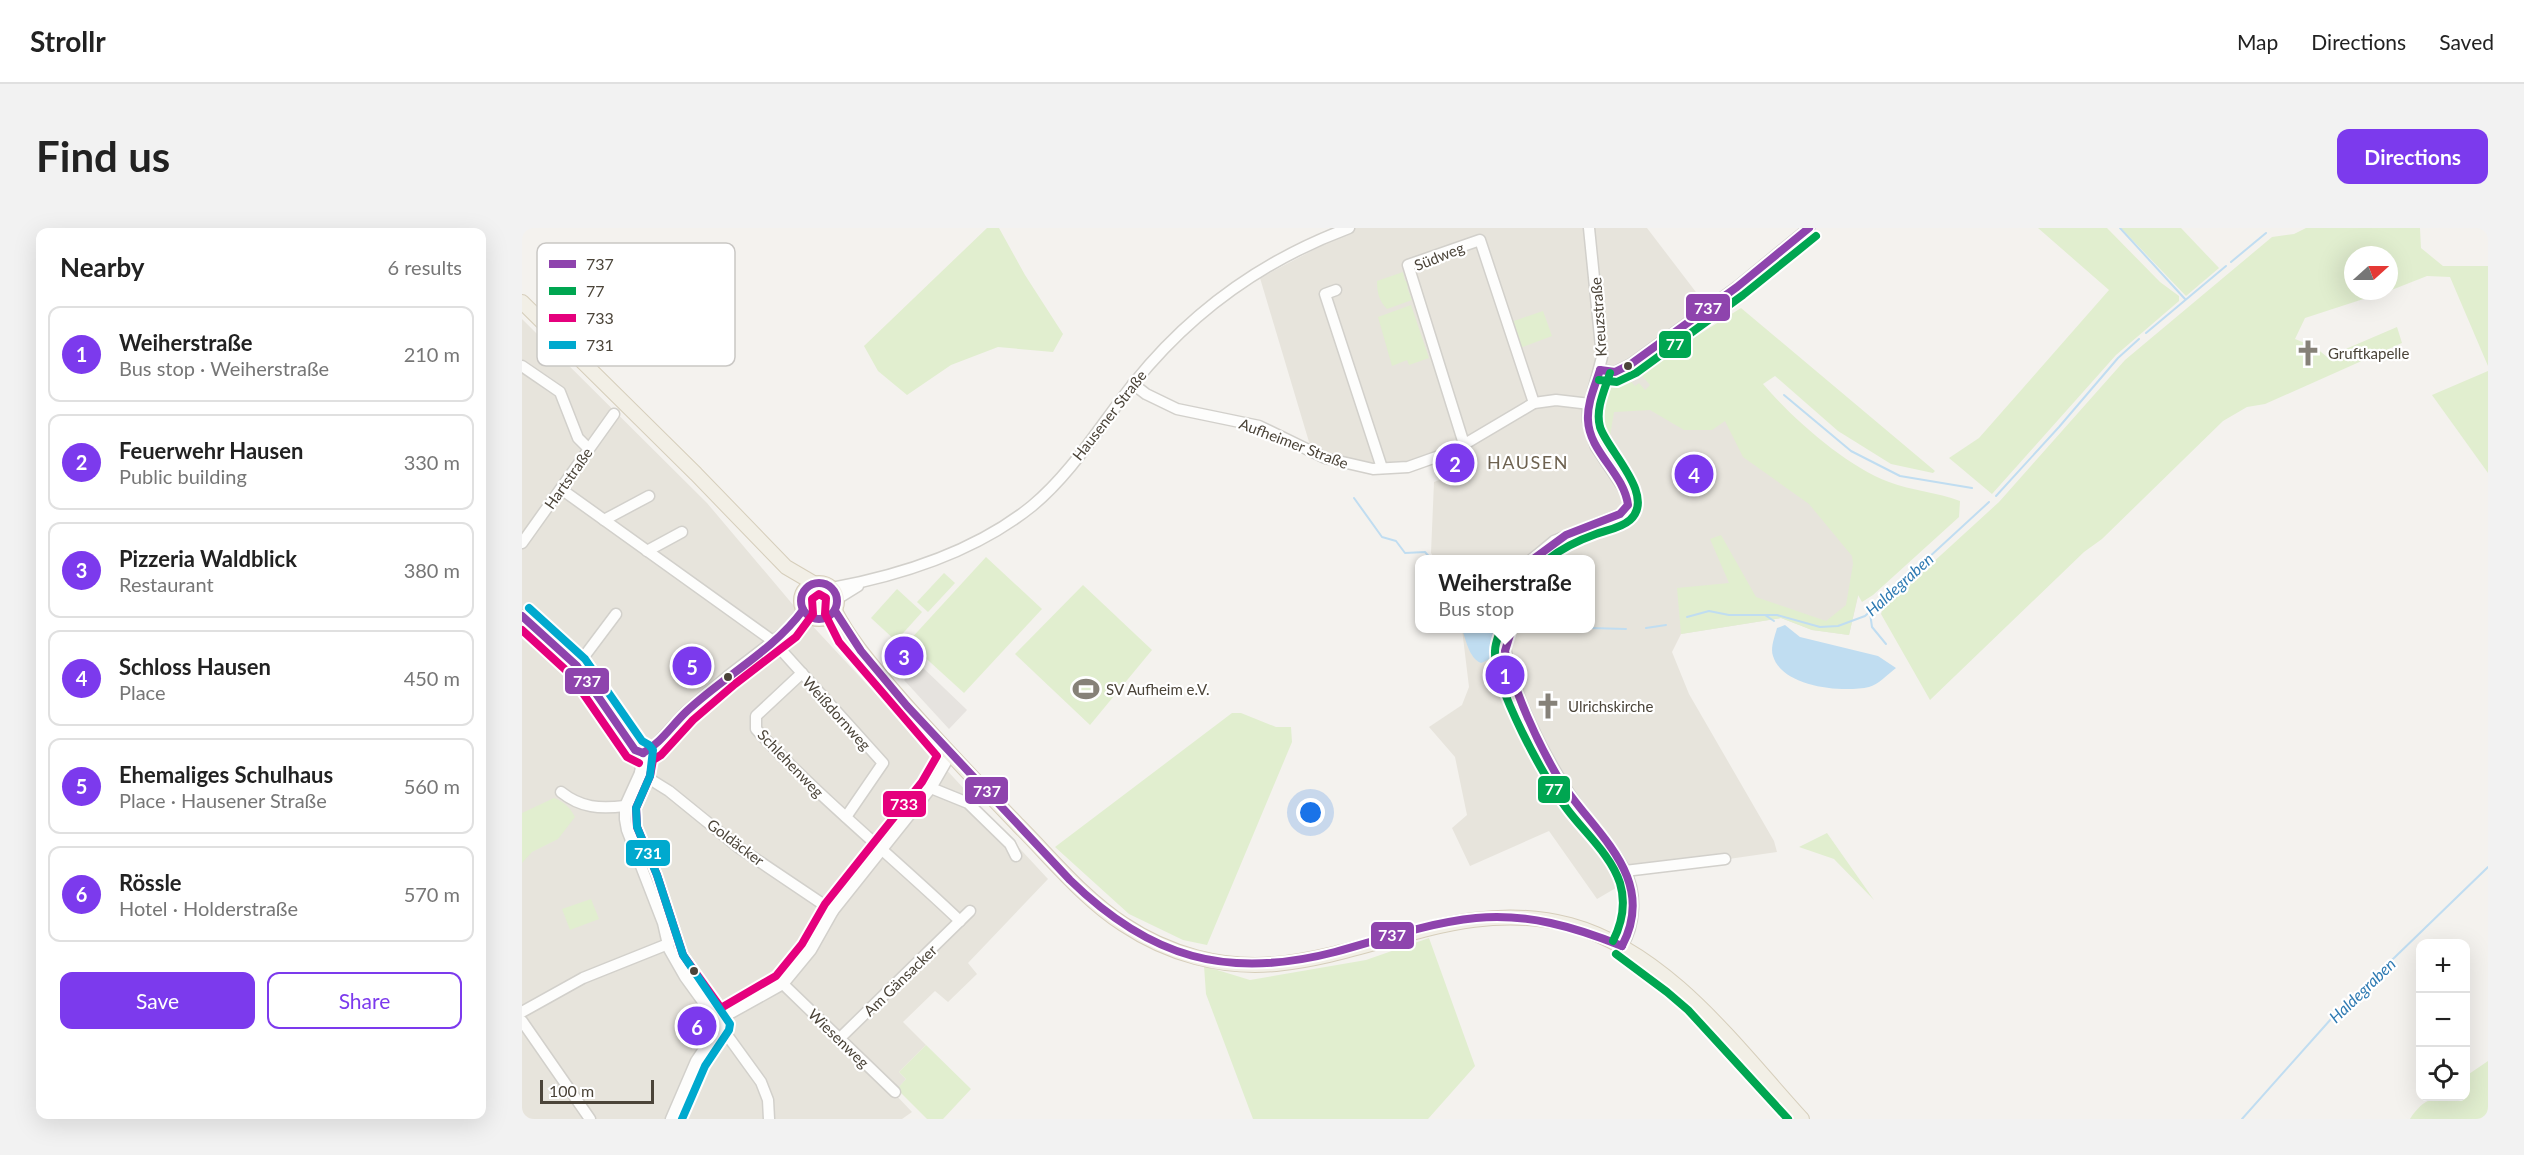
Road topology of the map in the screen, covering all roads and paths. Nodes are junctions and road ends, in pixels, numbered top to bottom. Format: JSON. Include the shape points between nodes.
{"nodes":[{"id":1,"x":1349,"y":228,"type":"edge"},
{"id":2,"x":1589,"y":228,"type":"edge"},
{"id":3,"x":1809,"y":228,"type":"edge"},
{"id":4,"x":1336,"y":290,"type":"dead end"},
{"id":5,"x":522,"y":302,"type":"edge"},
{"id":6,"x":537,"y":317,"type":"edge"},
{"id":7,"x":522,"y":366,"type":"edge"},
{"id":8,"x":587,"y":366,"type":"edge"},
{"id":9,"x":1600,"y":370,"type":"junction"},
{"id":10,"x":1133,"y":384,"type":"junction"},
{"id":11,"x":1534,"y":403,"type":"junction"},
{"id":12,"x":1590,"y":404,"type":"junction"},
{"id":13,"x":614,"y":414,"type":"dead end"},
{"id":14,"x":1464,"y":444,"type":"junction"},
{"id":15,"x":588,"y":448,"type":"junction"},
{"id":16,"x":1382,"y":468,"type":"junction"},
{"id":17,"x":561,"y":489,"type":"junction"},
{"id":18,"x":649,"y":496,"type":"dead end"},
{"id":19,"x":604,"y":520,"type":"junction"},
{"id":20,"x":681,"y":532,"type":"dead end"},
{"id":21,"x":522,"y":543,"type":"edge"},
{"id":22,"x":647,"y":551,"type":"junction"},
{"id":23,"x":1537,"y":555,"type":"edge"},
{"id":24,"x":786,"y":567,"type":"junction"},
{"id":25,"x":821,"y":606,"type":"junction"},
{"id":26,"x":616,"y":614,"type":"dead end"},
{"id":27,"x":522,"y":616,"type":"edge"},
{"id":28,"x":1504,"y":633,"type":"edge"},
{"id":29,"x":773,"y":641,"type":"junction"},
{"id":30,"x":577,"y":666,"type":"junction"},
{"id":31,"x":802,"y":673,"type":"junction"},
{"id":32,"x":643,"y":753,"type":"junction"},
{"id":33,"x":950,"y":755,"type":"junction"},
{"id":34,"x":640,"y":772,"type":"junction"},
{"id":35,"x":931,"y":788,"type":"junction"},
{"id":36,"x":561,"y":792,"type":"dead end"},
{"id":37,"x":625,"y":806,"type":"junction"},
{"id":38,"x":846,"y":817,"type":"junction"},
{"id":39,"x":882,"y":848,"type":"junction"},
{"id":40,"x":1016,"y":856,"type":"dead end"},
{"id":41,"x":1725,"y":859,"type":"dead end"},
{"id":42,"x":1625,"y":871,"type":"junction"},
{"id":43,"x":832,"y":911,"type":"junction"},
{"id":44,"x":970,"y":911,"type":"dead end"},
{"id":45,"x":960,"y":921,"type":"junction"},
{"id":46,"x":668,"y":944,"type":"junction"},
{"id":47,"x":1622,"y":946,"type":"junction"},
{"id":48,"x":783,"y":984,"type":"junction"},
{"id":49,"x":522,"y":1012,"type":"edge"},
{"id":50,"x":522,"y":1021,"type":"edge"},
{"id":51,"x":720,"y":1025,"type":"junction"},
{"id":52,"x":840,"y":1038,"type":"junction"},
{"id":53,"x":895,"y":1092,"type":"dead end"},
{"id":54,"x":590,"y":1119,"type":"edge"},
{"id":55,"x":671,"y":1119,"type":"edge"},
{"id":56,"x":769,"y":1119,"type":"edge"},
{"id":57,"x":1802,"y":1119,"type":"edge"}],
"edges":[{"from":1,"to":10,"type":"street","name":"Hausener Straße","via":[[1270,264],[1232,288],[1165,346]]},
{"from":2,"to":9,"type":"street","name":"Kreuzstraße","via":[[1602,346]]},
{"from":3,"to":9,"type":"street","via":[[1621,370]]},
{"from":4,"to":16,"type":"street","via":[[1325,294]]},
{"from":5,"to":6,"type":"main road"},
{"from":7,"to":15,"type":"street","via":[[560,392],[578,438]]},
{"from":8,"to":24,"type":"main road"},
{"from":9,"to":12,"type":"street","name":"Kreuzstraße"},
{"from":10,"to":16,"type":"street","name":"Aufheimer Straße","via":[[1177,409],[1258,426],[1342,463]]},
{"from":10,"to":25,"type":"street","name":"Hausener Straße","via":[[1054,484],[1032,505],[944,557],[860,584]]},
{"from":11,"to":12,"type":"street","name":"Aufheimer Straße","via":[[1556,400]]},
{"from":11,"to":14,"type":"street","name":"Aufheimer Straße"},
{"from":11,"to":14,"type":"street","name":"Südweg","via":[[1480,240],[1408,265]]},
{"from":12,"to":23,"type":"street","name":"Kreuzstraße","via":[[1590,430],[1596,447],[1625,488],[1628,507],[1616,516],[1554,541]]},
{"from":13,"to":15,"type":"street","name":"Hartstraße"},
{"from":14,"to":16,"type":"street","name":"Aufheimer Straße","via":[[1408,467]]},
{"from":15,"to":17,"type":"street","name":"Hartstraße"},
{"from":17,"to":19,"type":"street","name":"Weißdornweg"},
{"from":17,"to":21,"type":"street","name":"Hartstraße"},
{"from":18,"to":19,"type":"street"},
{"from":19,"to":22,"type":"street","name":"Weißdornweg"},
{"from":20,"to":22,"type":"street"},
{"from":22,"to":29,"type":"street","name":"Weißdornweg"},
{"from":24,"to":25,"type":"main road"},
{"from":24,"to":25,"type":"main road","via":[[815,584],[824,584]]},
{"from":25,"to":29,"type":"street","name":"Hausener Straße"},
{"from":25,"to":33,"type":"main road"},
{"from":26,"to":30,"type":"street"},
{"from":27,"to":30,"type":"street"},
{"from":28,"to":42,"type":"street","via":[[1511,677],[1549,760]]},
{"from":29,"to":31,"type":"street","name":"Weißdornweg"},
{"from":29,"to":32,"type":"street","name":"Hausener Straße","via":[[719,683],[649,752]]},
{"from":30,"to":32,"type":"street","via":[[635,750]]},
{"from":31,"to":38,"type":"street","name":"Weißdornweg","via":[[883,763]]},
{"from":31,"to":38,"type":"street","name":"Schlehenweg","via":[[756,716],[756,729]]},
{"from":32,"to":34,"type":"street"},
{"from":33,"to":35,"type":"street"},
{"from":33,"to":47,"type":"main road","via":[[1092,900],[1121,923],[1191,957],[1255,965],[1306,960],[1455,921],[1487,917],[1536,919],[1570,926]]},
{"from":34,"to":37,"type":"street"},
{"from":34,"to":43,"type":"street","name":"Goldäcker","via":[[738,847]]},
{"from":35,"to":39,"type":"street"},
{"from":35,"to":40,"type":"street","via":[[968,803],[1010,844]]},
{"from":36,"to":37,"type":"street","via":[[592,807]]},
{"from":37,"to":46,"type":"street","via":[[627,830]]},
{"from":38,"to":39,"type":"street","name":"Schlehenweg"},
{"from":39,"to":43,"type":"street"},
{"from":39,"to":45,"type":"street"},
{"from":41,"to":42,"type":"street"},
{"from":42,"to":47,"type":"street","via":[[1632,894],[1632,916]]},
{"from":43,"to":48,"type":"street","via":[[811,950]]},
{"from":44,"to":45,"type":"street","name":"Am Gänsacker"},
{"from":45,"to":52,"type":"street","name":"Am Gänsacker"},
{"from":46,"to":49,"type":"street","via":[[583,978]]},
{"from":46,"to":51,"type":"street","via":[[684,977]]},
{"from":47,"to":57,"type":"main road","via":[[1695,1003]]},
{"from":48,"to":51,"type":"street","via":[[729,1014]]},
{"from":48,"to":52,"type":"street","name":"Wiesenweg"},
{"from":50,"to":54,"type":"street"},
{"from":51,"to":55,"type":"street","via":[[696,1061]]},
{"from":51,"to":56,"type":"street","via":[[761,1082],[768,1100]]},
{"from":52,"to":53,"type":"street","name":"Wiesenweg"}]}
